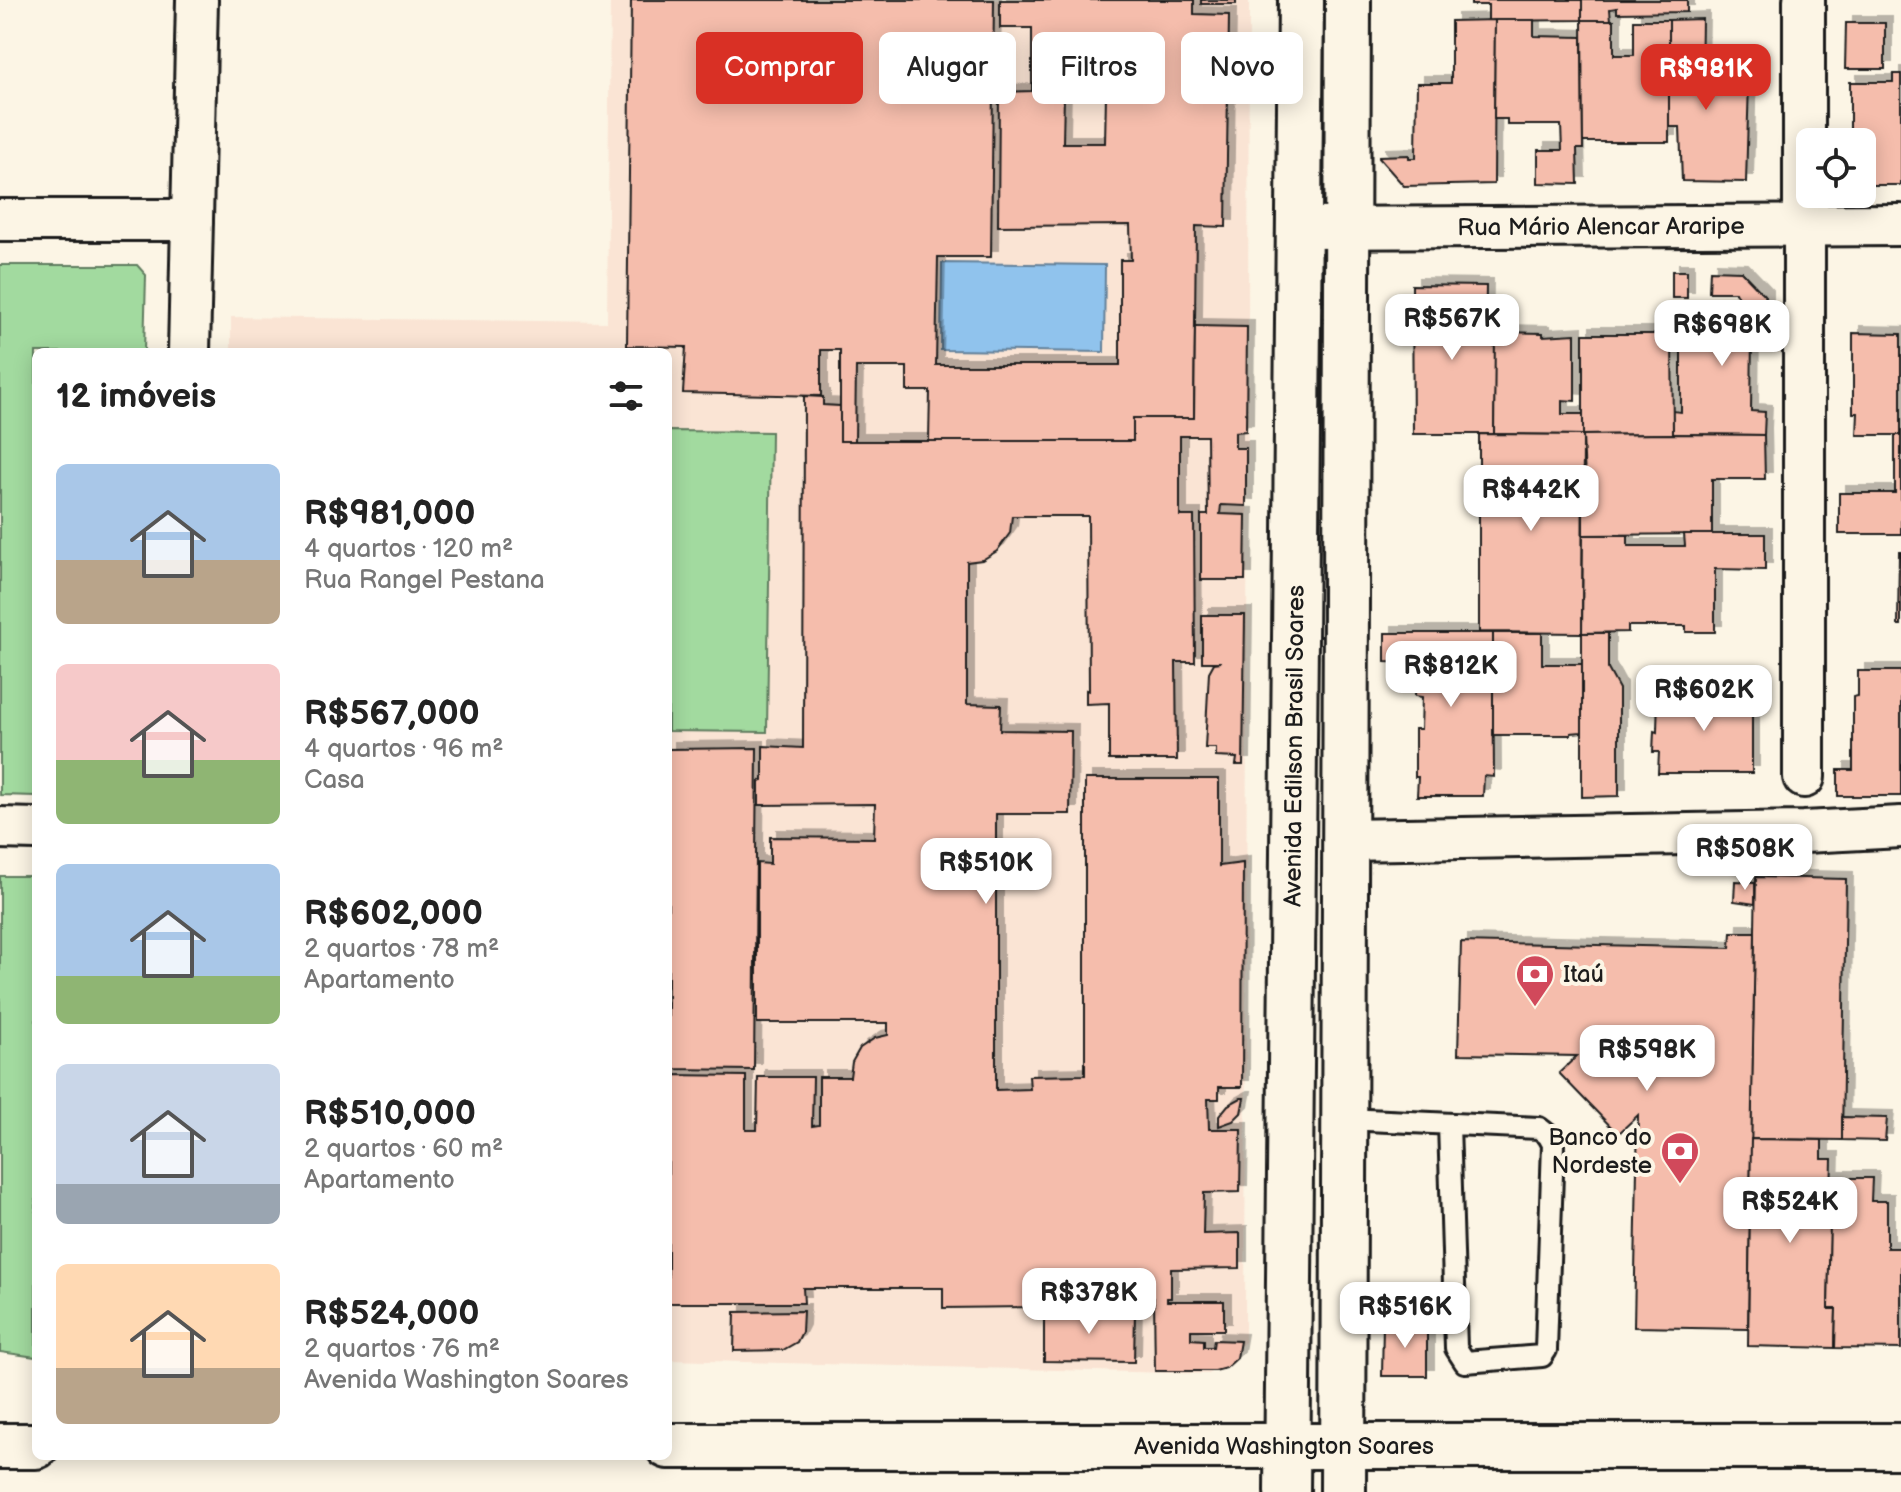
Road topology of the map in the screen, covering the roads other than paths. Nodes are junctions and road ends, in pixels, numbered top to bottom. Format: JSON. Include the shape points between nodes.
{"nodes":[{"id":1,"x":197,"y":0,"type":"edge"},
{"id":2,"x":1301,"y":0,"type":"edge"},
{"id":3,"x":1348,"y":0,"type":"edge"},
{"id":4,"x":1804,"y":0,"type":"edge"},
{"id":5,"x":0,"y":220,"type":"edge"},
{"id":6,"x":192,"y":220,"type":"junction"},
{"id":7,"x":1805,"y":225,"type":"junction"},
{"id":8,"x":1901,"y":225,"type":"edge"},
{"id":9,"x":1301,"y":228,"type":"junction"},
{"id":10,"x":1349,"y":228,"type":"junction"},
{"id":11,"x":189,"y":348,"type":"edge"},
{"id":12,"x":1804,"y":777,"type":"dead end"},
{"id":13,"x":1901,"y":827,"type":"edge"},
{"id":14,"x":0,"y":828,"type":"edge"},
{"id":15,"x":32,"y":829,"type":"edge"},
{"id":16,"x":1346,"y":840,"type":"junction"},
{"id":17,"x":1345,"y":1119,"type":"junction"},
{"id":18,"x":1449,"y":1124,"type":"junction"},
{"id":19,"x":0,"y":1446,"type":"edge"},
{"id":20,"x":32,"y":1446,"type":"edge"},
{"id":21,"x":672,"y":1446,"type":"edge"},
{"id":22,"x":1901,"y":1446,"type":"edge"},
{"id":23,"x":1287,"y":1447,"type":"junction"},
{"id":24,"x":1344,"y":1447,"type":"junction"},
{"id":25,"x":1287,"y":1492,"type":"edge"},
{"id":26,"x":1343,"y":1492,"type":"edge"}],
"edges":[{"from":1,"to":6,"type":"street"},
{"from":2,"to":9,"type":"main road","name":"Avenida Edilson Brasil Soares"},
{"from":3,"to":10,"type":"main road","name":"Avenida Edilson Brasil Soares"},
{"from":4,"to":7,"type":"street"},
{"from":5,"to":6,"type":"street"},
{"from":6,"to":11,"type":"street"},
{"from":7,"to":8,"type":"street","name":"Rua Mário Alencar Araripe"},
{"from":7,"to":10,"type":"street","name":"Rua Mário Alencar Araripe"},
{"from":7,"to":12,"type":"street"},
{"from":9,"to":10,"type":"street","name":"Rua Mário Alencar Araripe"},
{"from":9,"to":23,"type":"main road","name":"Avenida Edilson Brasil Soares"},
{"from":10,"to":16,"type":"main road","name":"Avenida Edilson Brasil Soares"},
{"from":13,"to":16,"type":"street"},
{"from":14,"to":15,"type":"street"},
{"from":16,"to":17,"type":"main road","name":"Avenida Edilson Brasil Soares"},
{"from":17,"to":18,"type":"lane"},
{"from":17,"to":24,"type":"main road","name":"Avenida Edilson Brasil Soares"},
{"from":18,"to":18,"type":"lane","via":[[1456,1348],[1465,1362],[1542,1356],[1553,1144],[1539,1128]]},
{"from":19,"to":20,"type":"main road"},
{"from":21,"to":23,"type":"main road","name":"Avenida Washington Soares"},
{"from":22,"to":24,"type":"main road","name":"Avenida Washington Soares"},
{"from":23,"to":24,"type":"main road","name":"Avenida Washington Soares"},
{"from":23,"to":25,"type":"main road","name":"Avenida Edilson Brasil Soares"},
{"from":24,"to":26,"type":"main road","name":"Avenida Edilson Brasil Soares"}]}
